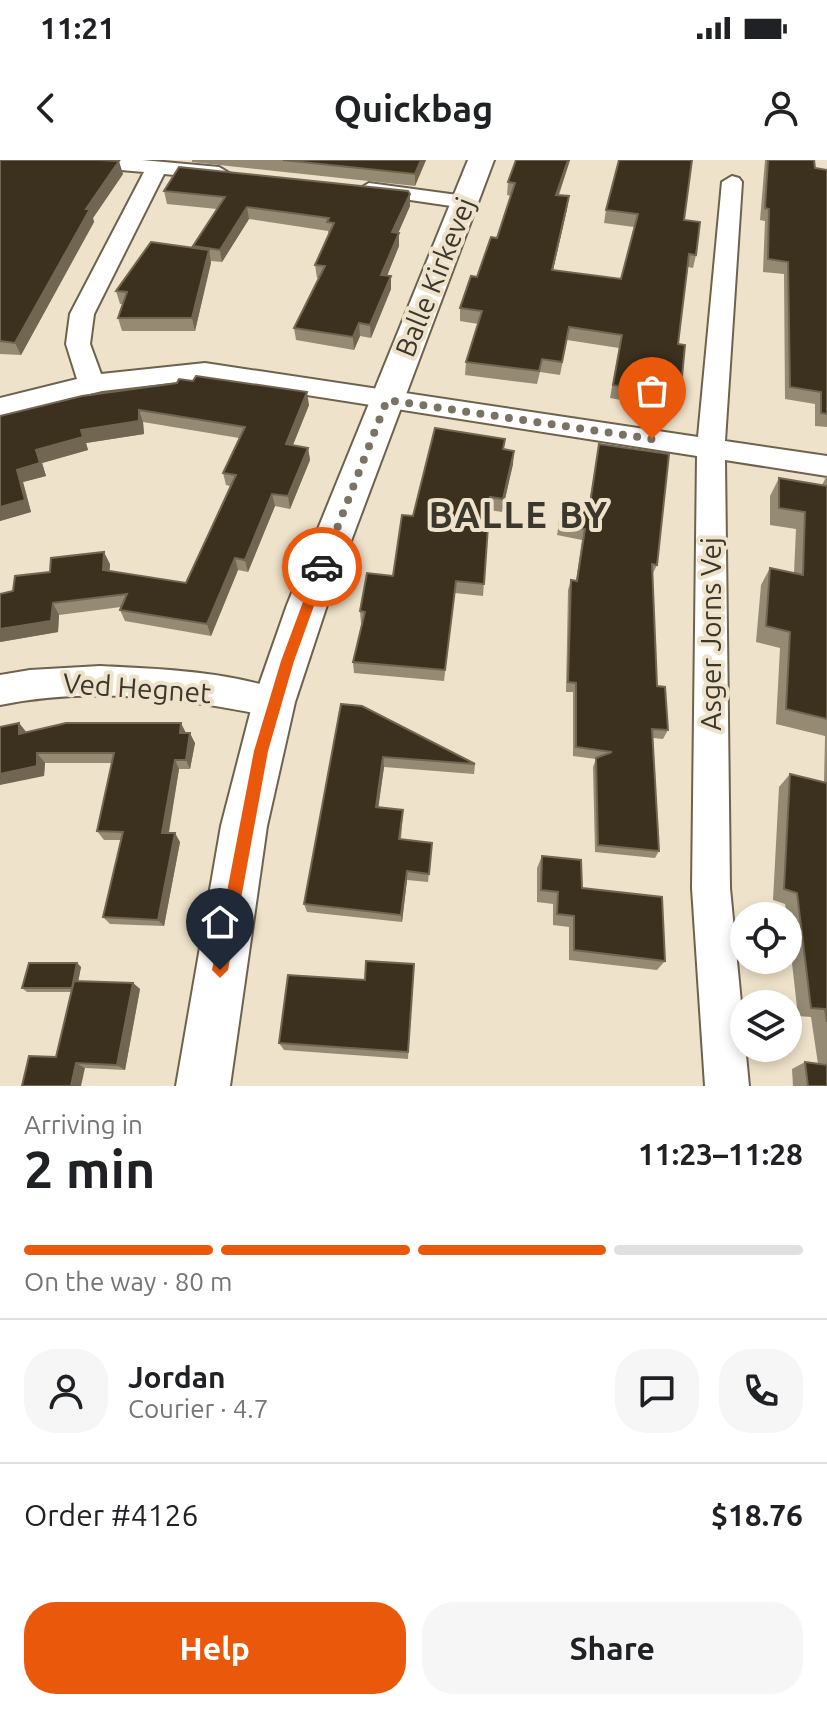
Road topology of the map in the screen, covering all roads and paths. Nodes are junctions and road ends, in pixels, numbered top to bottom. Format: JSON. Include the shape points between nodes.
{"nodes":[{"id":1,"x":74,"y":160,"type":"edge"},
{"id":2,"x":481,"y":160,"type":"edge"},
{"id":3,"x":157,"y":168,"type":"junction"},
{"id":4,"x":244,"y":176,"type":"edge"},
{"id":5,"x":732,"y":182,"type":"dead end"},
{"id":6,"x":347,"y":186,"type":"edge"},
{"id":7,"x":465,"y":202,"type":"junction"},
{"id":8,"x":91,"y":382,"type":"junction"},
{"id":9,"x":387,"y":400,"type":"junction"},
{"id":10,"x":0,"y":407,"type":"edge"},
{"id":11,"x":711,"y":448,"type":"junction"},
{"id":12,"x":827,"y":466,"type":"edge"},
{"id":13,"x":0,"y":690,"type":"edge"},
{"id":14,"x":274,"y":702,"type":"junction"},
{"id":15,"x":203,"y":1086,"type":"edge"},
{"id":16,"x":727,"y":1086,"type":"edge"}],
"edges":[{"from":1,"to":3,"type":"street"},
{"from":2,"to":7,"type":"street","name":"Balle Kirkevej"},
{"from":3,"to":4,"type":"street"},
{"from":3,"to":8,"type":"street","via":[[82,314],[78,344]]},
{"from":5,"to":11,"type":"street","name":"Asger Jorns Vej"},
{"from":6,"to":7,"type":"street"},
{"from":7,"to":9,"type":"street","name":"Balle Kirkevej"},
{"from":8,"to":9,"type":"street","via":[[205,371]]},
{"from":8,"to":10,"type":"street"},
{"from":9,"to":11,"type":"street"},
{"from":9,"to":14,"type":"street","name":"Balle Kirkevej"},
{"from":11,"to":12,"type":"street"},
{"from":11,"to":16,"type":"street","name":"Asger Jorns Vej","via":[[711,888]]},
{"from":13,"to":14,"type":"street","name":"Ved Hegnet","via":[[52,681],[111,681]]},
{"from":14,"to":15,"type":"street","name":"Balle Kirkevej","via":[[244,826]]}]}
